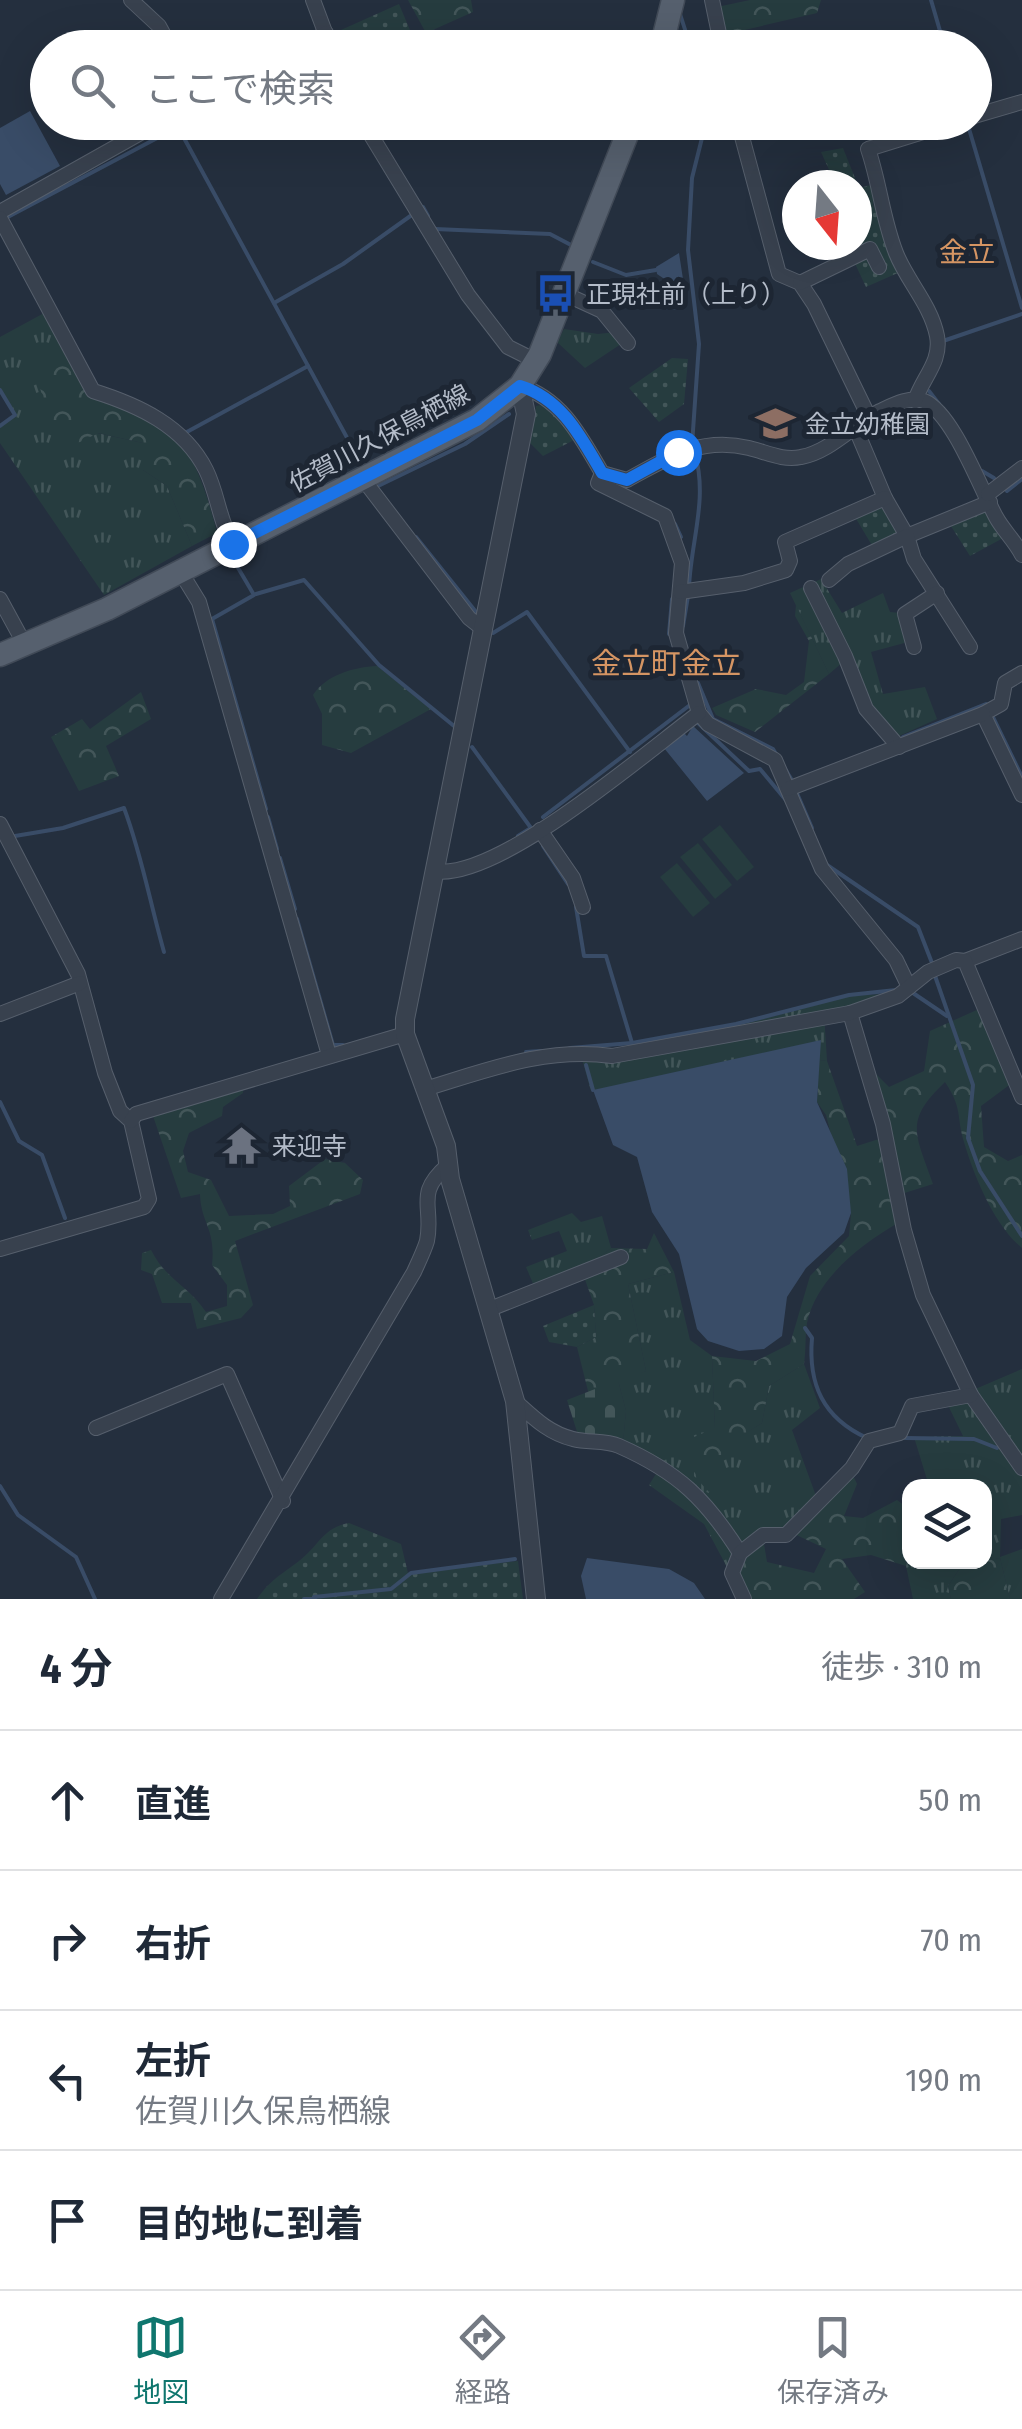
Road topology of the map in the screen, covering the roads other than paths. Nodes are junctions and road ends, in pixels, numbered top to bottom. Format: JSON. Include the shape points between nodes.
{"nodes":[{"id":1,"x":130,"y":0,"type":"edge"},
{"id":2,"x":313,"y":0,"type":"edge"},
{"id":3,"x":712,"y":0,"type":"edge"},
{"id":4,"x":161,"y":30,"type":"edge"},
{"id":5,"x":325,"y":30,"type":"edge"},
{"id":6,"x":718,"y":30,"type":"edge"},
{"id":7,"x":1022,"y":102,"type":"edge"},
{"id":8,"x":992,"y":111,"type":"edge"},
{"id":9,"x":130,"y":140,"type":"edge"},
{"id":10,"x":374,"y":140,"type":"edge"},
{"id":11,"x":625,"y":140,"type":"edge"},
{"id":12,"x":743,"y":140,"type":"edge"},
{"id":13,"x":897,"y":140,"type":"edge"},
{"id":14,"x":1,"y":218,"type":"edge"},
{"id":15,"x":879,"y":267,"type":"dead end"},
{"id":16,"x":800,"y":283,"type":"junction"},
{"id":17,"x":566,"y":294,"type":"junction"},
{"id":18,"x":628,"y":343,"type":"dead end"},
{"id":19,"x":536,"y":361,"type":"junction"},
{"id":20,"x":520,"y":386,"type":"junction"},
{"id":21,"x":915,"y":400,"type":"junction"},
{"id":22,"x":870,"y":417,"type":"junction"},
{"id":23,"x":855,"y":427,"type":"junction"},
{"id":24,"x":1022,"y":468,"type":"edge"},
{"id":25,"x":602,"y":473,"type":"junction"},
{"id":26,"x":362,"y":478,"type":"junction"},
{"id":27,"x":885,"y":498,"type":"junction"},
{"id":28,"x":989,"y":498,"type":"junction"},
{"id":29,"x":907,"y":536,"type":"junction"},
{"id":30,"x":233,"y":544,"type":"junction"},
{"id":31,"x":1022,"y":555,"type":"edge"},
{"id":32,"x":180,"y":572,"type":"junction"},
{"id":33,"x":830,"y":580,"type":"dead end"},
{"id":34,"x":811,"y":588,"type":"dead end"},
{"id":35,"x":680,"y":592,"type":"junction"},
{"id":36,"x":937,"y":593,"type":"junction"},
{"id":37,"x":0,"y":599,"type":"edge"},
{"id":38,"x":482,"y":629,"type":"junction"},
{"id":39,"x":25,"y":644,"type":"junction"},
{"id":40,"x":970,"y":647,"type":"dead end"},
{"id":41,"x":914,"y":648,"type":"dead end"},
{"id":42,"x":0,"y":655,"type":"edge"},
{"id":43,"x":1022,"y":672,"type":"edge"},
{"id":44,"x":698,"y":713,"type":"junction"},
{"id":45,"x":983,"y":714,"type":"junction"},
{"id":46,"x":899,"y":746,"type":"junction"},
{"id":47,"x":788,"y":789,"type":"junction"},
{"id":48,"x":1022,"y":795,"type":"edge"},
{"id":49,"x":0,"y":824,"type":"edge"},
{"id":50,"x":540,"y":830,"type":"junction"},
{"id":51,"x":434,"y":871,"type":"junction"},
{"id":52,"x":583,"y":906,"type":"dead end"},
{"id":53,"x":1022,"y":939,"type":"edge"},
{"id":54,"x":965,"y":962,"type":"junction"},
{"id":55,"x":80,"y":983,"type":"junction"},
{"id":56,"x":909,"y":987,"type":"junction"},
{"id":57,"x":0,"y":1014,"type":"edge"},
{"id":58,"x":850,"y":1014,"type":"junction"},
{"id":59,"x":405,"y":1034,"type":"junction"},
{"id":60,"x":329,"y":1055,"type":"junction"},
{"id":61,"x":425,"y":1089,"type":"junction"},
{"id":62,"x":1022,"y":1097,"type":"edge"},
{"id":63,"x":131,"y":1120,"type":"junction"},
{"id":64,"x":448,"y":1165,"type":"junction"},
{"id":65,"x":0,"y":1249,"type":"edge"},
{"id":66,"x":621,"y":1258,"type":"dead end"},
{"id":67,"x":490,"y":1309,"type":"junction"},
{"id":68,"x":971,"y":1395,"type":"junction"},
{"id":69,"x":514,"y":1400,"type":"junction"},
{"id":70,"x":96,"y":1428,"type":"dead end"},
{"id":71,"x":1022,"y":1468,"type":"edge"},
{"id":72,"x":283,"y":1501,"type":"junction"},
{"id":73,"x":740,"y":1553,"type":"junction"},
{"id":74,"x":221,"y":1599,"type":"edge"},
{"id":75,"x":536,"y":1599,"type":"edge"},
{"id":76,"x":744,"y":1599,"type":"edge"}],
"edges":[{"from":1,"to":4,"type":"street"},
{"from":2,"to":5,"type":"street"},
{"from":3,"to":6,"type":"street"},
{"from":7,"to":8,"type":"street"},
{"from":9,"to":14,"type":"street"},
{"from":10,"to":19,"type":"street","via":[[468,295],[508,347]]},
{"from":11,"to":17,"type":"main road","name":"佐賀川久保鳥栖線"},
{"from":12,"to":16,"type":"street","via":[[779,274]]},
{"from":13,"to":21,"type":"street","via":[[868,149],[898,259],[938,337],[936,363]]},
{"from":14,"to":30,"type":"street","via":[[94,391],[142,406],[188,446],[206,470]]},
{"from":15,"to":16,"type":"street","via":[[870,249]]},
{"from":16,"to":22,"type":"street"},
{"from":17,"to":18,"type":"street","via":[[602,311]]},
{"from":17,"to":19,"type":"main road","name":"佐賀川久保鳥栖線"},
{"from":19,"to":20,"type":"main road","name":"佐賀川久保鳥栖線"},
{"from":20,"to":25,"type":"street","via":[[542,392],[555,405]]},
{"from":20,"to":26,"type":"main road","name":"佐賀川久保鳥栖線","via":[[477,420]]},
{"from":20,"to":38,"type":"street","via":[[526,414]]},
{"from":21,"to":22,"type":"street"},
{"from":21,"to":28,"type":"street","via":[[937,412]]},
{"from":22,"to":23,"type":"street"},
{"from":23,"to":25,"type":"street","via":[[800,458],[693,446],[627,480]]},
{"from":23,"to":27,"type":"street"},
{"from":24,"to":28,"type":"street"},
{"from":25,"to":35,"type":"street","via":[[598,482],[665,516],[682,563]]},
{"from":26,"to":30,"type":"main road","name":"佐賀川久保鳥栖線"},
{"from":26,"to":38,"type":"street"},
{"from":27,"to":29,"type":"street"},
{"from":27,"to":35,"type":"street","via":[[785,542],[786,570]]},
{"from":28,"to":29,"type":"street"},
{"from":28,"to":31,"type":"street"},
{"from":29,"to":33,"type":"street"},
{"from":29,"to":36,"type":"street"},
{"from":30,"to":32,"type":"main road","name":"佐賀川久保鳥栖線"},
{"from":32,"to":39,"type":"main road","name":"佐賀川久保鳥栖線"},
{"from":32,"to":60,"type":"street","via":[[199,602]]},
{"from":34,"to":46,"type":"street","via":[[866,709]]},
{"from":35,"to":44,"type":"street","via":[[676,633]]},
{"from":36,"to":40,"type":"street"},
{"from":36,"to":41,"type":"street","via":[[905,614]]},
{"from":37,"to":39,"type":"street"},
{"from":38,"to":51,"type":"street"},
{"from":39,"to":42,"type":"main road","name":"佐賀川久保鳥栖線"},
{"from":43,"to":45,"type":"street","via":[[1004,683],[1000,704]]},
{"from":44,"to":47,"type":"street","via":[[775,760]]},
{"from":44,"to":50,"type":"street"},
{"from":45,"to":46,"type":"street"},
{"from":45,"to":48,"type":"street"},
{"from":46,"to":47,"type":"street"},
{"from":47,"to":56,"type":"street","via":[[822,869],[886,946]]},
{"from":49,"to":55,"type":"street"},
{"from":50,"to":51,"type":"street","via":[[467,870]]},
{"from":50,"to":52,"type":"street","via":[[573,878]]},
{"from":51,"to":59,"type":"street"},
{"from":53,"to":54,"type":"street"},
{"from":54,"to":56,"type":"street","via":[[933,969]]},
{"from":54,"to":62,"type":"street"},
{"from":55,"to":57,"type":"street"},
{"from":55,"to":63,"type":"street","via":[[105,1072],[120,1111]]},
{"from":56,"to":58,"type":"street"},
{"from":58,"to":61,"type":"street","via":[[612,1056],[538,1055]]},
{"from":58,"to":68,"type":"street","via":[[884,1124],[923,1295]]},
{"from":59,"to":60,"type":"street"},
{"from":59,"to":61,"type":"street"},
{"from":60,"to":63,"type":"street"},
{"from":61,"to":64,"type":"street"},
{"from":63,"to":65,"type":"street","via":[[149,1199],[144,1207]]},
{"from":64,"to":67,"type":"street"},
{"from":64,"to":72,"type":"street","via":[[432,1179],[425,1200],[427,1240],[414,1272]]},
{"from":66,"to":67,"type":"street"},
{"from":67,"to":69,"type":"street"},
{"from":68,"to":71,"type":"street"},
{"from":68,"to":73,"type":"street","via":[[912,1406],[900,1433],[869,1441],[852,1468],[786,1535],[763,1535]]},
{"from":69,"to":73,"type":"street","via":[[546,1429],[617,1445],[660,1464],[710,1505]]},
{"from":69,"to":75,"type":"street"},
{"from":70,"to":72,"type":"street","via":[[228,1374]]},
{"from":72,"to":74,"type":"street"},
{"from":73,"to":76,"type":"street","via":[[732,1574]]}]}
